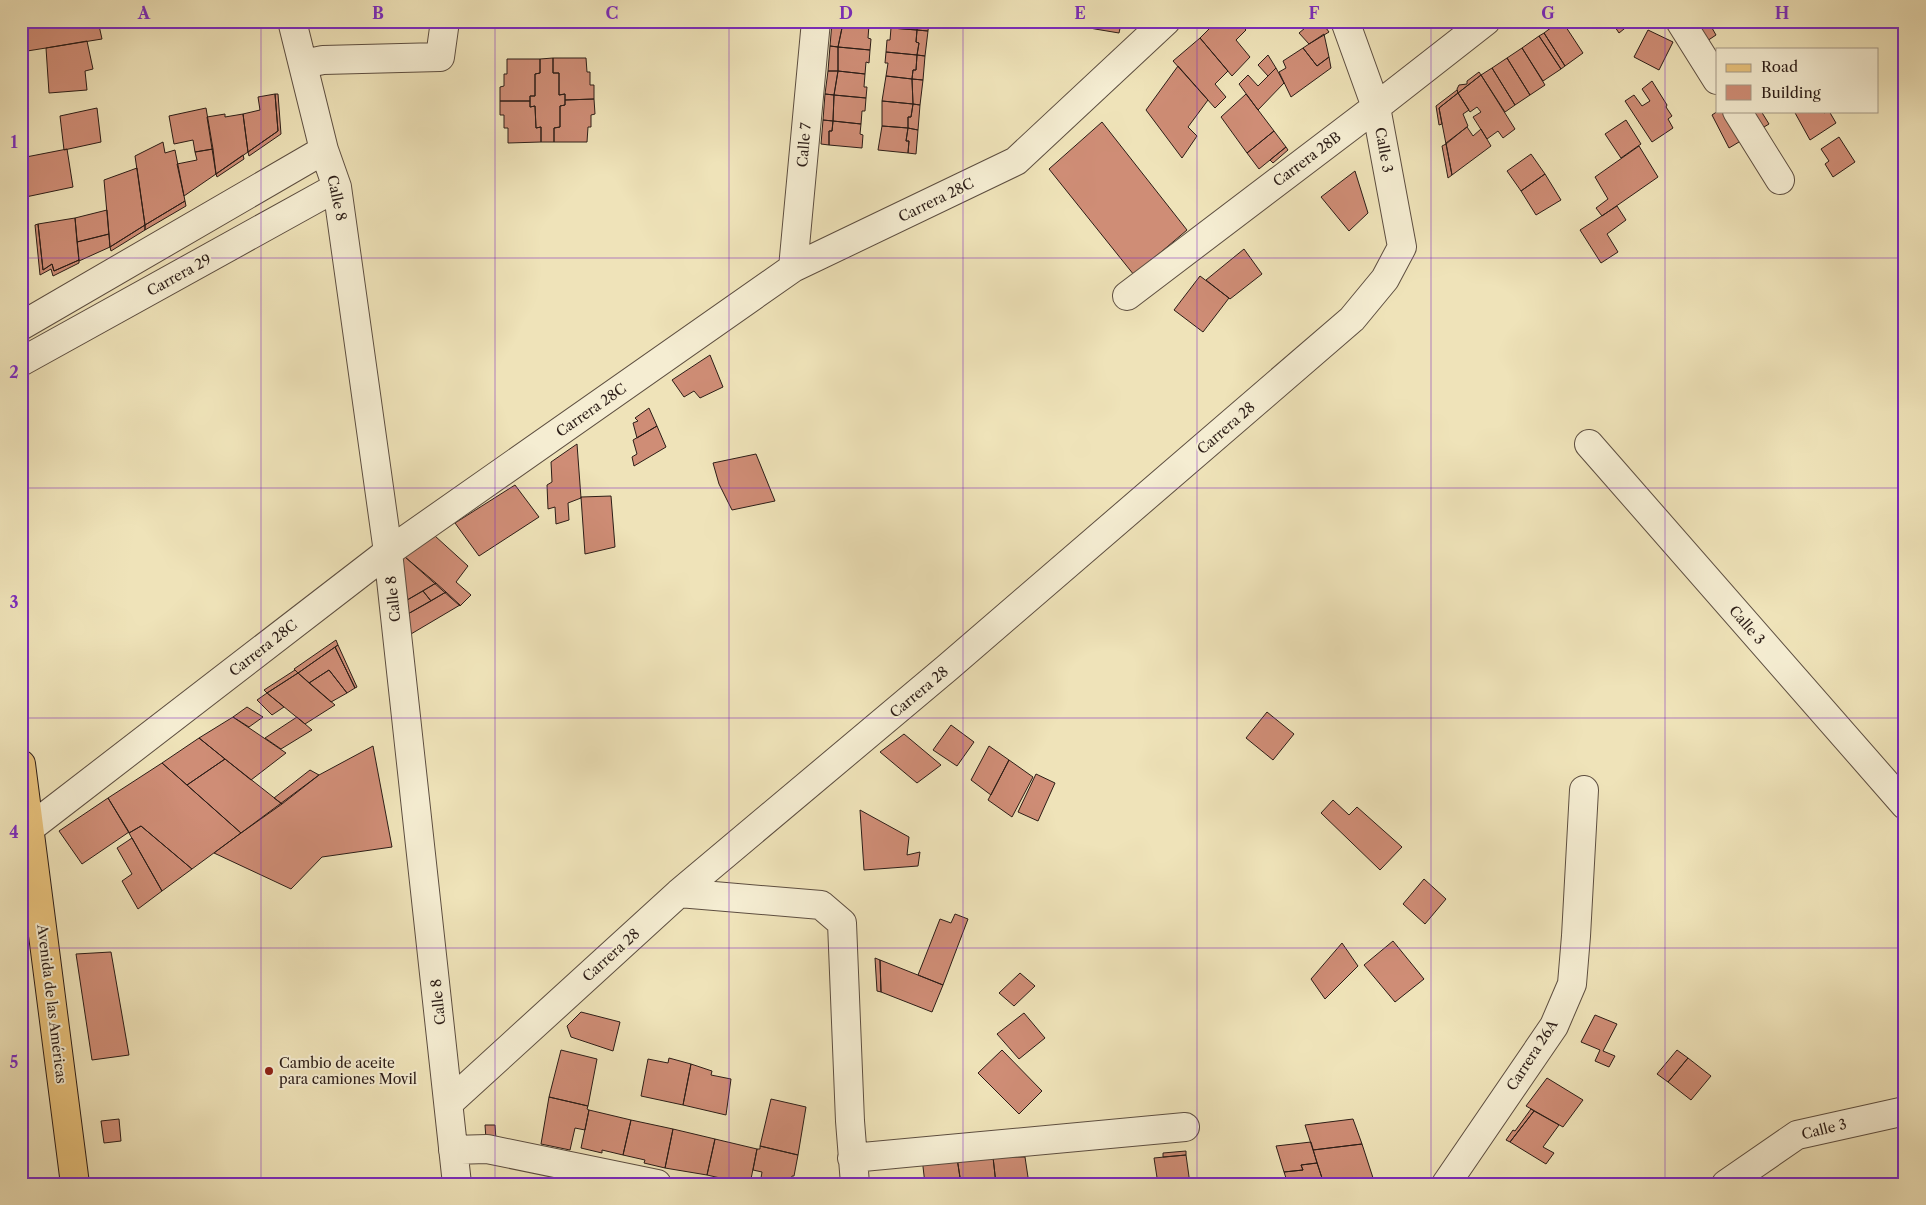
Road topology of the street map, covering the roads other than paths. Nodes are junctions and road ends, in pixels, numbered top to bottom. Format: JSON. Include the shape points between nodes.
{"nodes":[{"id":1,"x":292,"y":21,"type":"edge"},
{"id":2,"x":445,"y":21,"type":"edge"},
{"id":3,"x":816,"y":21,"type":"edge"},
{"id":4,"x":1166,"y":21,"type":"edge"},
{"id":5,"x":1345,"y":21,"type":"edge"},
{"id":6,"x":1486,"y":21,"type":"edge"},
{"id":7,"x":1680,"y":21,"type":"edge"},
{"id":8,"x":303,"y":64,"type":"junction"},
{"id":9,"x":1716,"y":78,"type":"edge"},
{"id":10,"x":1376,"y":107,"type":"junction"},
{"id":11,"x":1738,"y":112,"type":"edge"},
{"id":12,"x":324,"y":150,"type":"junction"},
{"id":13,"x":1780,"y":180,"type":"dead end"},
{"id":14,"x":337,"y":187,"type":"junction"},
{"id":15,"x":793,"y":268,"type":"junction"},
{"id":16,"x":1385,"y":279,"type":"joint"},
{"id":17,"x":1127,"y":296,"type":"dead end"},
{"id":18,"x":21,"y":326,"type":"edge"},
{"id":19,"x":21,"y":362,"type":"edge"},
{"id":20,"x":1589,"y":444,"type":"dead end"},
{"id":21,"x":388,"y":552,"type":"junction"},
{"id":22,"x":21,"y":764,"type":"edge"},
{"id":23,"x":1584,"y":790,"type":"dead end"},
{"id":24,"x":1905,"y":805,"type":"edge"},
{"id":25,"x":30,"y":828,"type":"junction"},
{"id":26,"x":679,"y":893,"type":"junction"},
{"id":27,"x":450,"y":1102,"type":"junction"},
{"id":28,"x":1905,"y":1110,"type":"edge"},
{"id":29,"x":1185,"y":1127,"type":"dead end"},
{"id":30,"x":453,"y":1150,"type":"junction"},
{"id":31,"x":854,"y":1171,"type":"edge"},
{"id":32,"x":75,"y":1184,"type":"edge"},
{"id":33,"x":457,"y":1184,"type":"edge"},
{"id":34,"x":657,"y":1184,"type":"edge"},
{"id":35,"x":1446,"y":1184,"type":"edge"},
{"id":36,"x":1726,"y":1184,"type":"edge"}],
"edges":[{"from":1,"to":8,"type":"street","name":"Calle 8"},
{"from":2,"to":8,"type":"street","via":[[440,57],[324,60]]},
{"from":3,"to":15,"type":"street","name":"Calle 7"},
{"from":4,"to":15,"type":"street","name":"Carrera 28C","via":[[1016,161]]},
{"from":5,"to":10,"type":"street","name":"Calle 3"},
{"from":6,"to":10,"type":"street","name":"Carrera 28B"},
{"from":7,"to":9,"type":"street"},
{"from":8,"to":12,"type":"street","name":"Calle 8"},
{"from":10,"to":16,"type":"street","name":"Calle 3","via":[[1402,247]]},
{"from":10,"to":17,"type":"street","name":"Carrera 28B"},
{"from":11,"to":13,"type":"street"},
{"from":12,"to":14,"type":"street","name":"Calle 8"},
{"from":12,"to":18,"type":"street"},
{"from":14,"to":19,"type":"street","name":"Carrera 29"},
{"from":14,"to":21,"type":"street","name":"Calle 8"},
{"from":15,"to":21,"type":"street","name":"Carrera 28C"},
{"from":16,"to":26,"type":"street","name":"Carrera 28","via":[[1352,319],[948,668]]},
{"from":20,"to":24,"type":"street","name":"Calle 3"},
{"from":21,"to":25,"type":"street","name":"Carrera 28C"},
{"from":21,"to":27,"type":"street","name":"Calle 8"},
{"from":22,"to":25,"type":"main road","name":"Avenida de las Américas"},
{"from":23,"to":35,"type":"street","name":"Carrera 26A","via":[[1572,984],[1554,1026]]},
{"from":25,"to":32,"type":"main road","name":"Avenida de las Américas"},
{"from":26,"to":27,"type":"street","name":"Carrera 28"},
{"from":26,"to":31,"type":"street","via":[[821,905],[842,924]]},
{"from":27,"to":30,"type":"street","name":"Calle 8"},
{"from":28,"to":36,"type":"street","name":"Calle 3","via":[[1797,1135]]},
{"from":29,"to":31,"type":"street"},
{"from":30,"to":33,"type":"street","name":"Calle 8"},
{"from":30,"to":34,"type":"street","via":[[487,1149]]}]}
